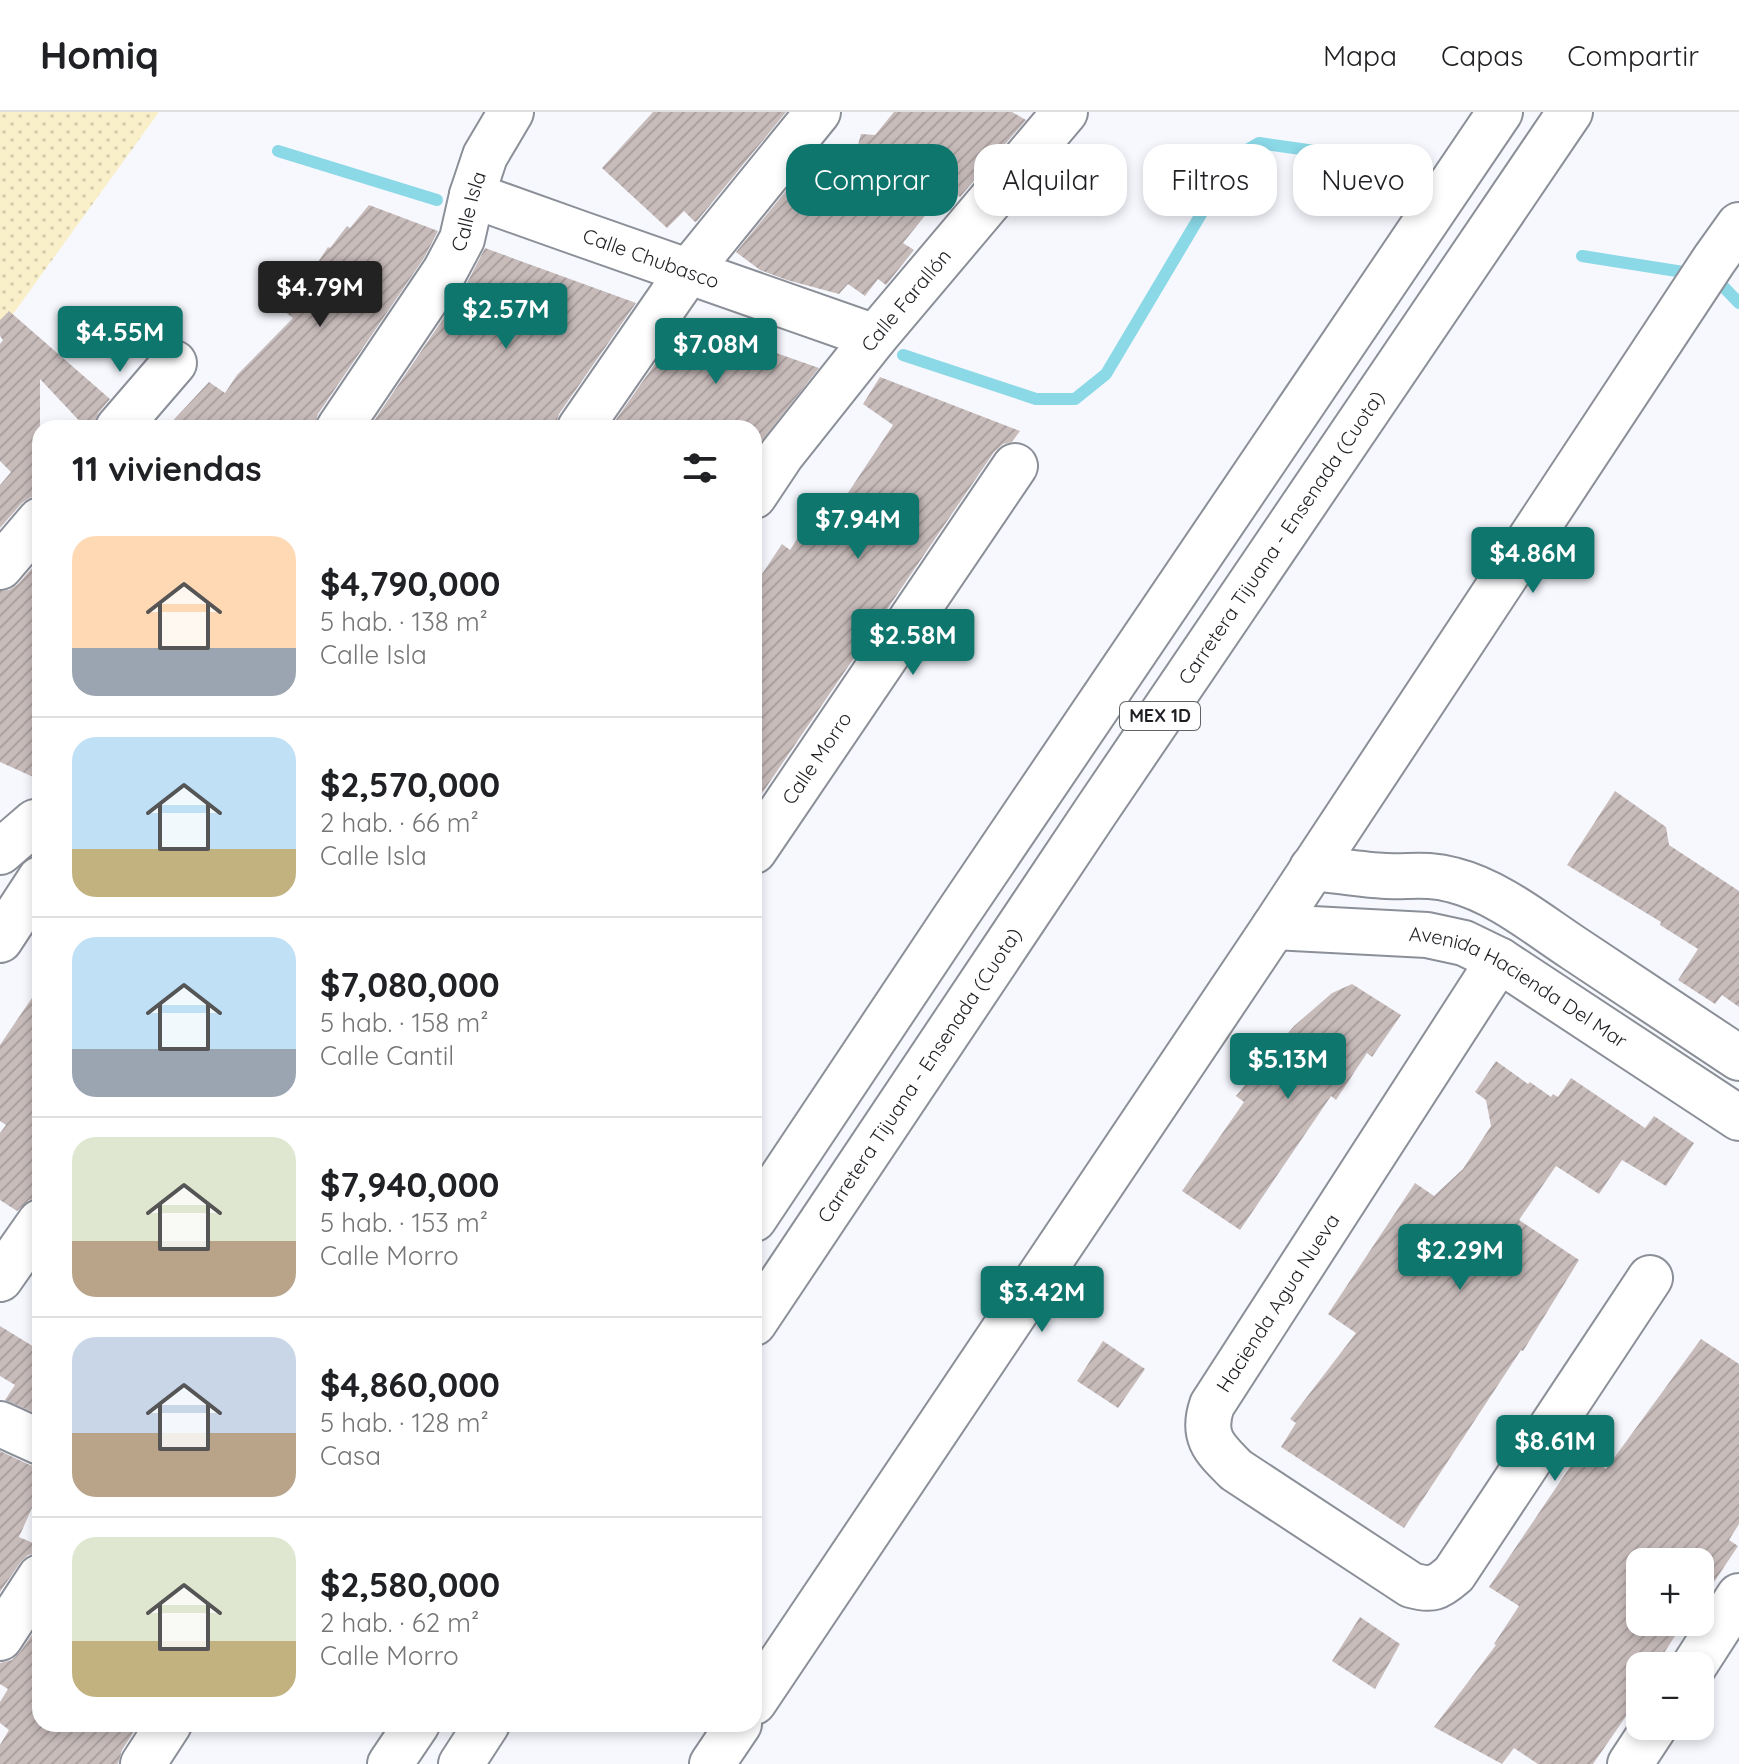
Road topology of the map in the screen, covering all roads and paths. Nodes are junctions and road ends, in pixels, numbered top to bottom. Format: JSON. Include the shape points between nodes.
{"nodes":[{"id":1,"x":511,"y":112,"type":"edge"},
{"id":2,"x":818,"y":112,"type":"edge"},
{"id":3,"x":1065,"y":112,"type":"edge"},
{"id":4,"x":1500,"y":112,"type":"edge"},
{"id":5,"x":1570,"y":112,"type":"edge"},
{"id":6,"x":472,"y":195,"type":"junction"},
{"id":7,"x":1739,"y":225,"type":"edge"},
{"id":8,"x":688,"y":272,"type":"junction"},
{"id":9,"x":875,"y":337,"type":"junction"},
{"id":10,"x":174,"y":363,"type":"dead end"},
{"id":11,"x":125,"y":420,"type":"edge"},
{"id":12,"x":344,"y":420,"type":"edge"},
{"id":13,"x":586,"y":420,"type":"edge"},
{"id":14,"x":1015,"y":466,"type":"dead end"},
{"id":15,"x":762,"y":484,"type":"edge"},
{"id":16,"x":32,"y":529,"type":"edge"},
{"id":17,"x":0,"y":567,"type":"edge"},
{"id":18,"x":25,"y":818,"type":"edge"},
{"id":19,"x":762,"y":839,"type":"edge"},
{"id":20,"x":0,"y":852,"type":"edge"},
{"id":21,"x":1312,"y":868,"type":"junction"},
{"id":22,"x":32,"y":891,"type":"edge"},
{"id":23,"x":1274,"y":927,"type":"junction"},
{"id":24,"x":0,"y":940,"type":"edge"},
{"id":25,"x":1499,"y":960,"type":"junction"},
{"id":26,"x":1739,"y":1058,"type":"edge"},
{"id":27,"x":1739,"y":1118,"type":"edge"},
{"id":28,"x":762,"y":1207,"type":"edge"},
{"id":29,"x":32,"y":1233,"type":"edge"},
{"id":30,"x":1650,"y":1278,"type":"dead end"},
{"id":31,"x":0,"y":1279,"type":"edge"},
{"id":32,"x":762,"y":1311,"type":"edge"},
{"id":33,"x":0,"y":1424,"type":"edge"},
{"id":34,"x":32,"y":1438,"type":"edge"},
{"id":35,"x":32,"y":1589,"type":"edge"},
{"id":36,"x":1739,"y":1596,"type":"edge"},
{"id":37,"x":0,"y":1638,"type":"edge"},
{"id":38,"x":1703,"y":1652,"type":"edge"},
{"id":39,"x":762,"y":1690,"type":"edge"},
{"id":40,"x":164,"y":1732,"type":"edge"},
{"id":41,"x":412,"y":1732,"type":"edge"},
{"id":42,"x":482,"y":1732,"type":"edge"},
{"id":43,"x":734,"y":1732,"type":"edge"},
{"id":44,"x":1646,"y":1740,"type":"edge"},
{"id":45,"x":143,"y":1764,"type":"edge"},
{"id":46,"x":390,"y":1764,"type":"edge"},
{"id":47,"x":461,"y":1764,"type":"edge"},
{"id":48,"x":712,"y":1764,"type":"edge"},
{"id":49,"x":1630,"y":1764,"type":"edge"}],
"edges":[{"from":1,"to":6,"type":"main road","name":"Calle Isla","via":[[485,156]]},
{"from":2,"to":8,"type":"main road"},
{"from":3,"to":9,"type":"main road","name":"Calle Farallón"},
{"from":4,"to":28,"type":"main road","number":"MEX 1D"},
{"from":5,"to":32,"type":"main road","name":"Carretera Tijuana - Ensenada (Cuota)","number":"MEX 1D"},
{"from":6,"to":8,"type":"main road","name":"Calle Chubasco"},
{"from":6,"to":12,"type":"main road","name":"Calle Isla","via":[[462,239],[445,271]]},
{"from":7,"to":21,"type":"main road"},
{"from":8,"to":9,"type":"main road","name":"Calle Chubasco"},
{"from":8,"to":13,"type":"main road"},
{"from":9,"to":15,"type":"main road","name":"Calle Farallón"},
{"from":10,"to":11,"type":"main road"},
{"from":14,"to":19,"type":"main road","name":"Calle Morro"},
{"from":16,"to":17,"type":"main road"},
{"from":18,"to":20,"type":"main road"},
{"from":21,"to":23,"type":"main road"},
{"from":21,"to":26,"type":"main road","via":[[1435,876],[1476,888]]},
{"from":22,"to":24,"type":"main road"},
{"from":23,"to":25,"type":"main road","name":"Avenida Hacienda Del Mar","via":[[1427,935],[1464,943]]},
{"from":23,"to":39,"type":"main road"},
{"from":25,"to":27,"type":"main road","name":"Avenida Hacienda Del Mar"},
{"from":25,"to":30,"type":"main road","name":"Hacienda Agua Nueva","via":[[1212,1405],[1206,1421],[1209,1435],[1236,1470],[1411,1585],[1433,1588],[1454,1574]]},
{"from":29,"to":31,"type":"main road"},
{"from":33,"to":34,"type":"main road"},
{"from":35,"to":37,"type":"main road"},
{"from":36,"to":38,"type":"main road"},
{"from":40,"to":45,"type":"main road"},
{"from":41,"to":46,"type":"main road"},
{"from":42,"to":47,"type":"main road"},
{"from":43,"to":48,"type":"main road"},
{"from":44,"to":49,"type":"main road"}]}
